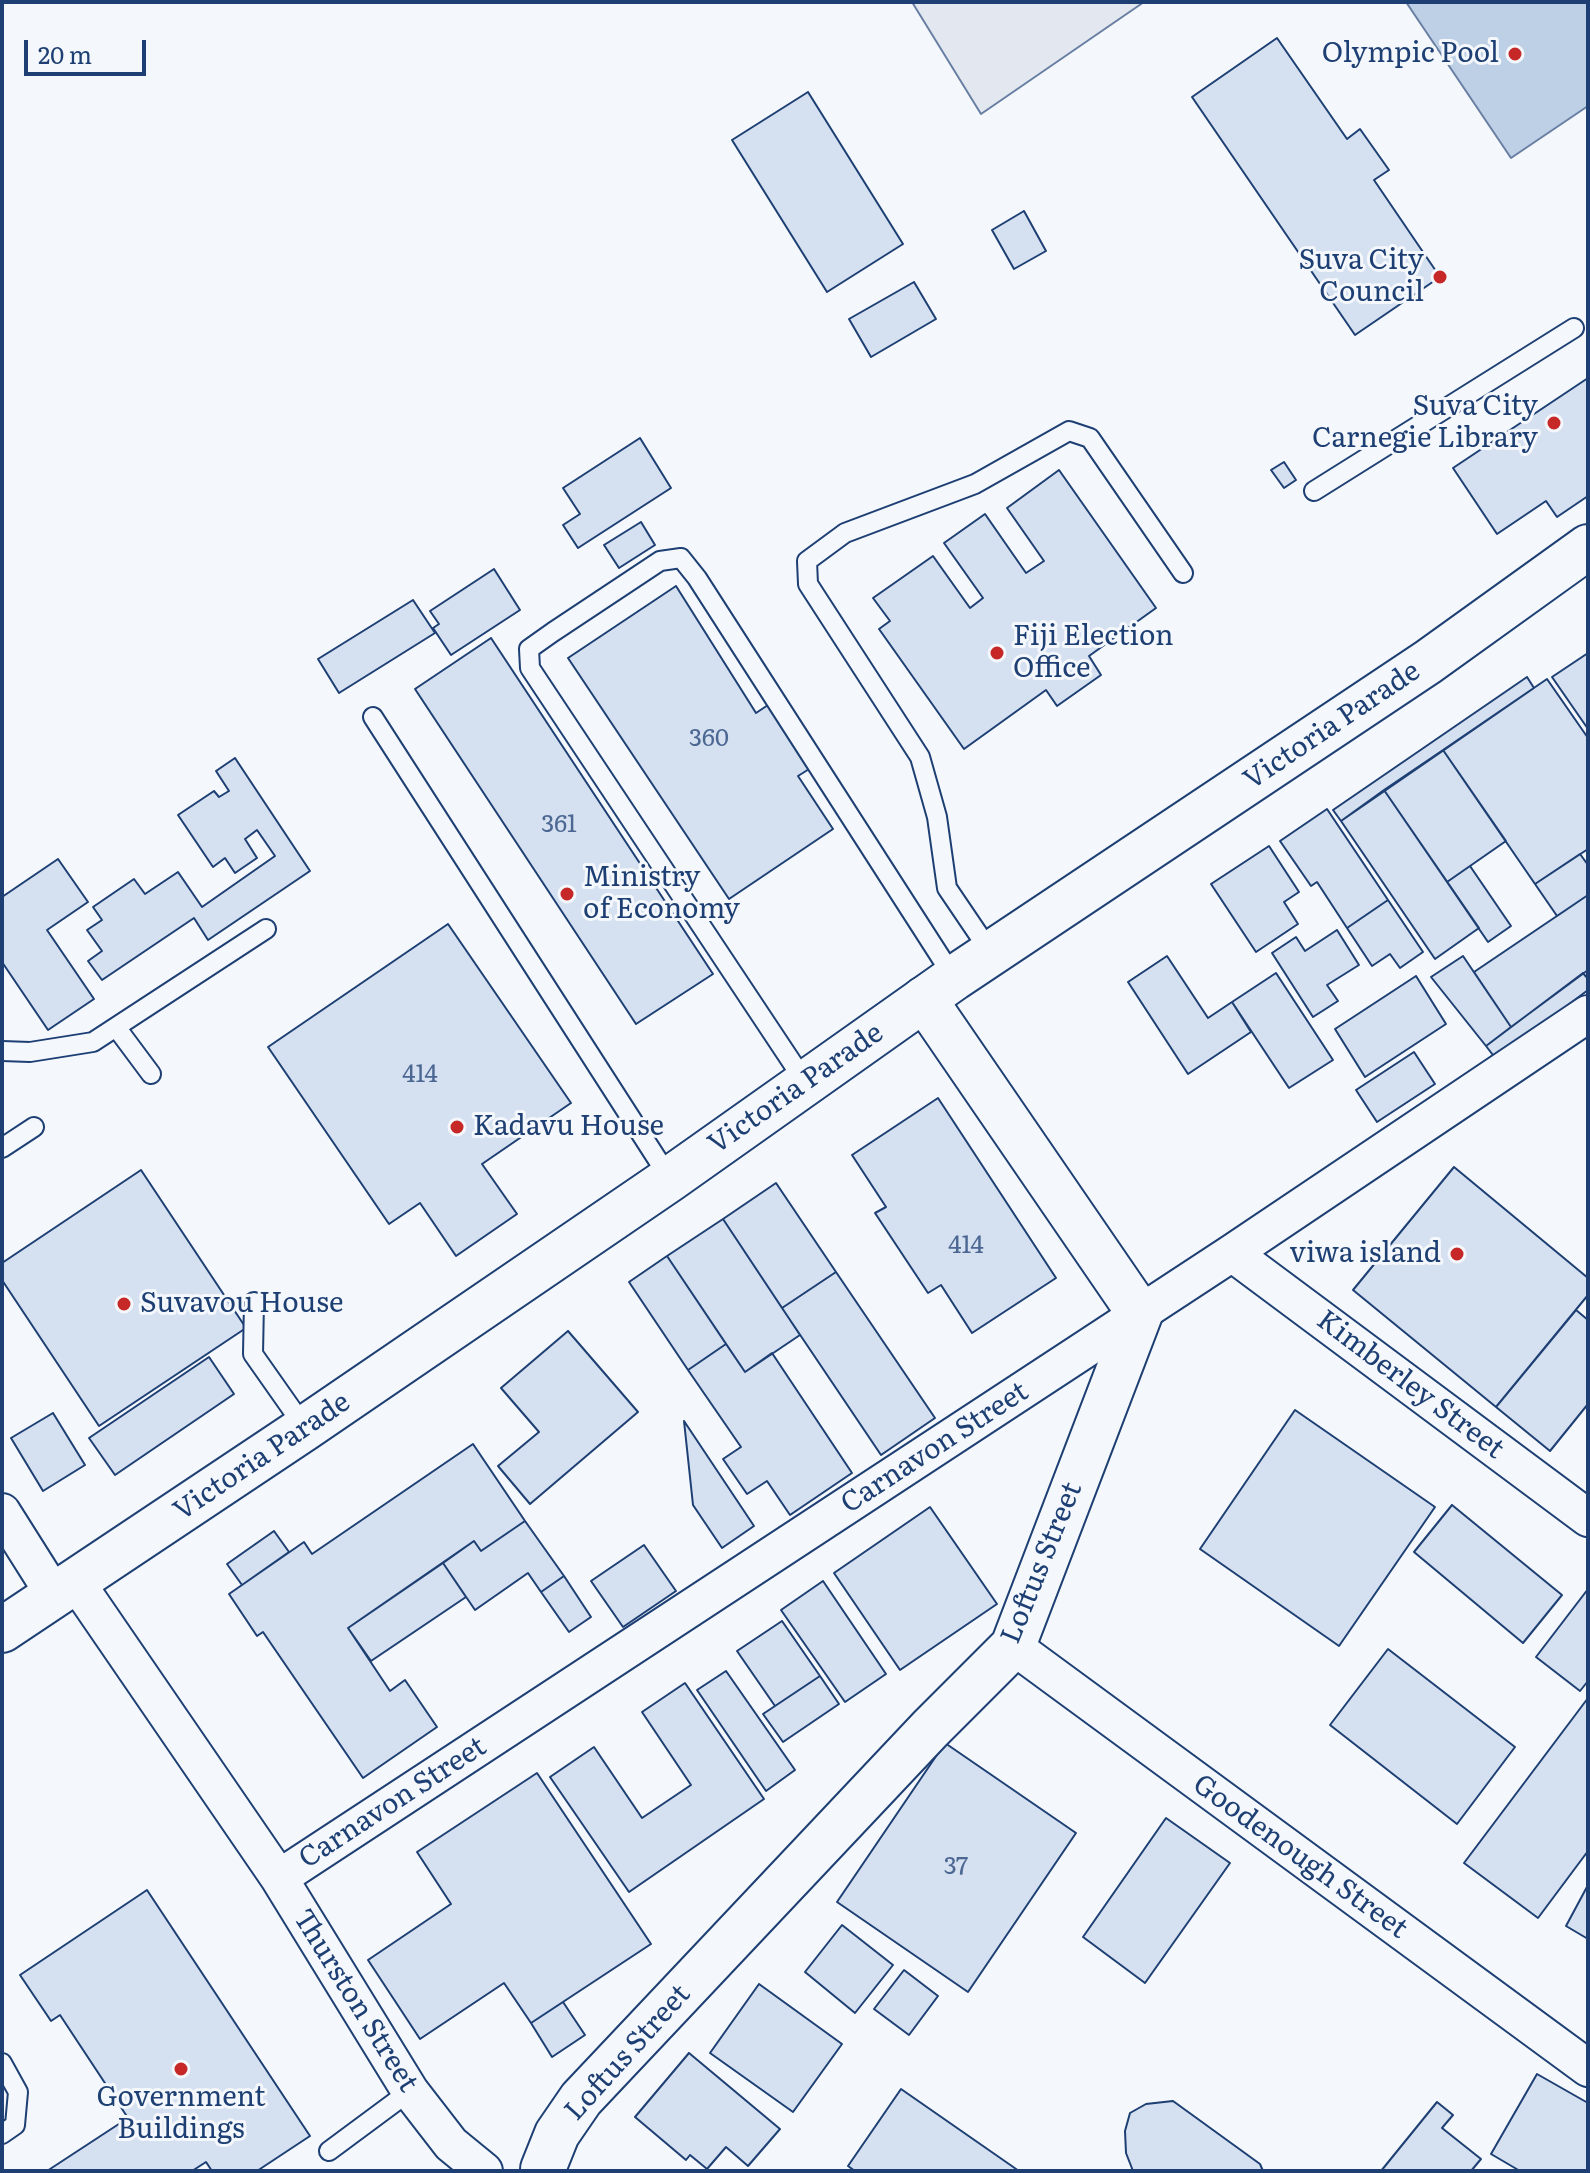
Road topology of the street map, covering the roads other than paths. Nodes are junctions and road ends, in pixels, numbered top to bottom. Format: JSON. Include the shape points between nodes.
{"nodes":[{"id":1,"x":1574,"y":328,"type":"dead end"},
{"id":2,"x":1314,"y":491,"type":"dead end"},
{"id":3,"x":1588,"y":547,"type":"edge"},
{"id":4,"x":1183,"y":573,"type":"dead end"},
{"id":5,"x":373,"y":717,"type":"dead end"},
{"id":6,"x":266,"y":929,"type":"dead end"},
{"id":7,"x":991,"y":953,"type":"junction"},
{"id":8,"x":939,"y":988,"type":"junction"},
{"id":9,"x":1588,"y":1014,"type":"edge"},
{"id":10,"x":116,"y":1027,"type":"junction"},
{"id":11,"x":2,"y":1051,"type":"edge"},
{"id":12,"x":151,"y":1074,"type":"dead end"},
{"id":13,"x":805,"y":1082,"type":"junction"},
{"id":14,"x":34,"y":1127,"type":"dead end"},
{"id":15,"x":2,"y":1148,"type":"edge"},
{"id":16,"x":670,"y":1179,"type":"junction"},
{"id":17,"x":1232,"y":1253,"type":"junction"},
{"id":18,"x":254,"y":1302,"type":"dead end"},
{"id":19,"x":1140,"y":1314,"type":"junction"},
{"id":20,"x":305,"y":1428,"type":"junction"},
{"id":21,"x":2,"y":1512,"type":"edge"},
{"id":22,"x":1588,"y":1518,"type":"edge"},
{"id":23,"x":65,"y":1589,"type":"junction"},
{"id":24,"x":2,"y":1630,"type":"edge"},
{"id":25,"x":1013,"y":1646,"type":"junction"},
{"id":26,"x":279,"y":1878,"type":"junction"},
{"id":27,"x":2,"y":2063,"type":"edge"},
{"id":28,"x":1588,"y":2068,"type":"edge"},
{"id":29,"x":410,"y":2091,"type":"junction"},
{"id":30,"x":2,"y":2134,"type":"edge"},
{"id":31,"x":329,"y":2151,"type":"dead end"},
{"id":32,"x":533,"y":2170,"type":"edge"},
{"id":33,"x":484,"y":2171,"type":"edge"}],
"edges":[{"from":1,"to":2,"type":"lane"},
{"from":3,"to":7,"type":"main road","name":"Victoria Parade","via":[[1428,662]]},
{"from":4,"to":7,"type":"lane","via":[[1090,438],[1069,431],[975,484],[845,533],[807,561],[808,584],[920,757],[937,817],[947,888]]},
{"from":5,"to":16,"type":"lane"},
{"from":6,"to":10,"type":"lane"},
{"from":7,"to":8,"type":"main road","name":"Victoria Parade"},
{"from":8,"to":13,"type":"main road","name":"Victoria Parade"},
{"from":8,"to":13,"type":"lane","via":[[681,558],[660,561],[529,649],[530,668]]},
{"from":8,"to":19,"type":"main road"},
{"from":9,"to":17,"type":"street","name":"Carnavon Street"},
{"from":10,"to":11,"type":"lane","via":[[93,1042]]},
{"from":10,"to":12,"type":"lane"},
{"from":13,"to":16,"type":"main road","name":"Victoria Parade"},
{"from":14,"to":15,"type":"lane"},
{"from":16,"to":20,"type":"main road","name":"Victoria Parade"},
{"from":17,"to":19,"type":"street","name":"Carnavon Street"},
{"from":17,"to":22,"type":"street","name":"Kimberley Street"},
{"from":18,"to":20,"type":"lane","via":[[253,1354]]},
{"from":19,"to":25,"type":"main road","name":"Loftus Street"},
{"from":19,"to":26,"type":"street","name":"Carnavon Street"},
{"from":20,"to":23,"type":"main road","name":"Victoria Parade"},
{"from":21,"to":23,"type":"street","name":"Thurston Street"},
{"from":23,"to":24,"type":"main road","name":"Victoria Parade"},
{"from":23,"to":26,"type":"street","name":"Thurston Street"},
{"from":25,"to":28,"type":"street","name":"Goodenough Street"},
{"from":25,"to":32,"type":"main road","name":"Loftus Street","via":[[581,2099]]},
{"from":26,"to":29,"type":"street","name":"Thurston Street"},
{"from":27,"to":30,"type":"lane","via":[[18,2092],[15,2125]]},
{"from":29,"to":31,"type":"lane"},
{"from":29,"to":33,"type":"street","name":"Thurston Street","via":[[451,2144]]}]}
